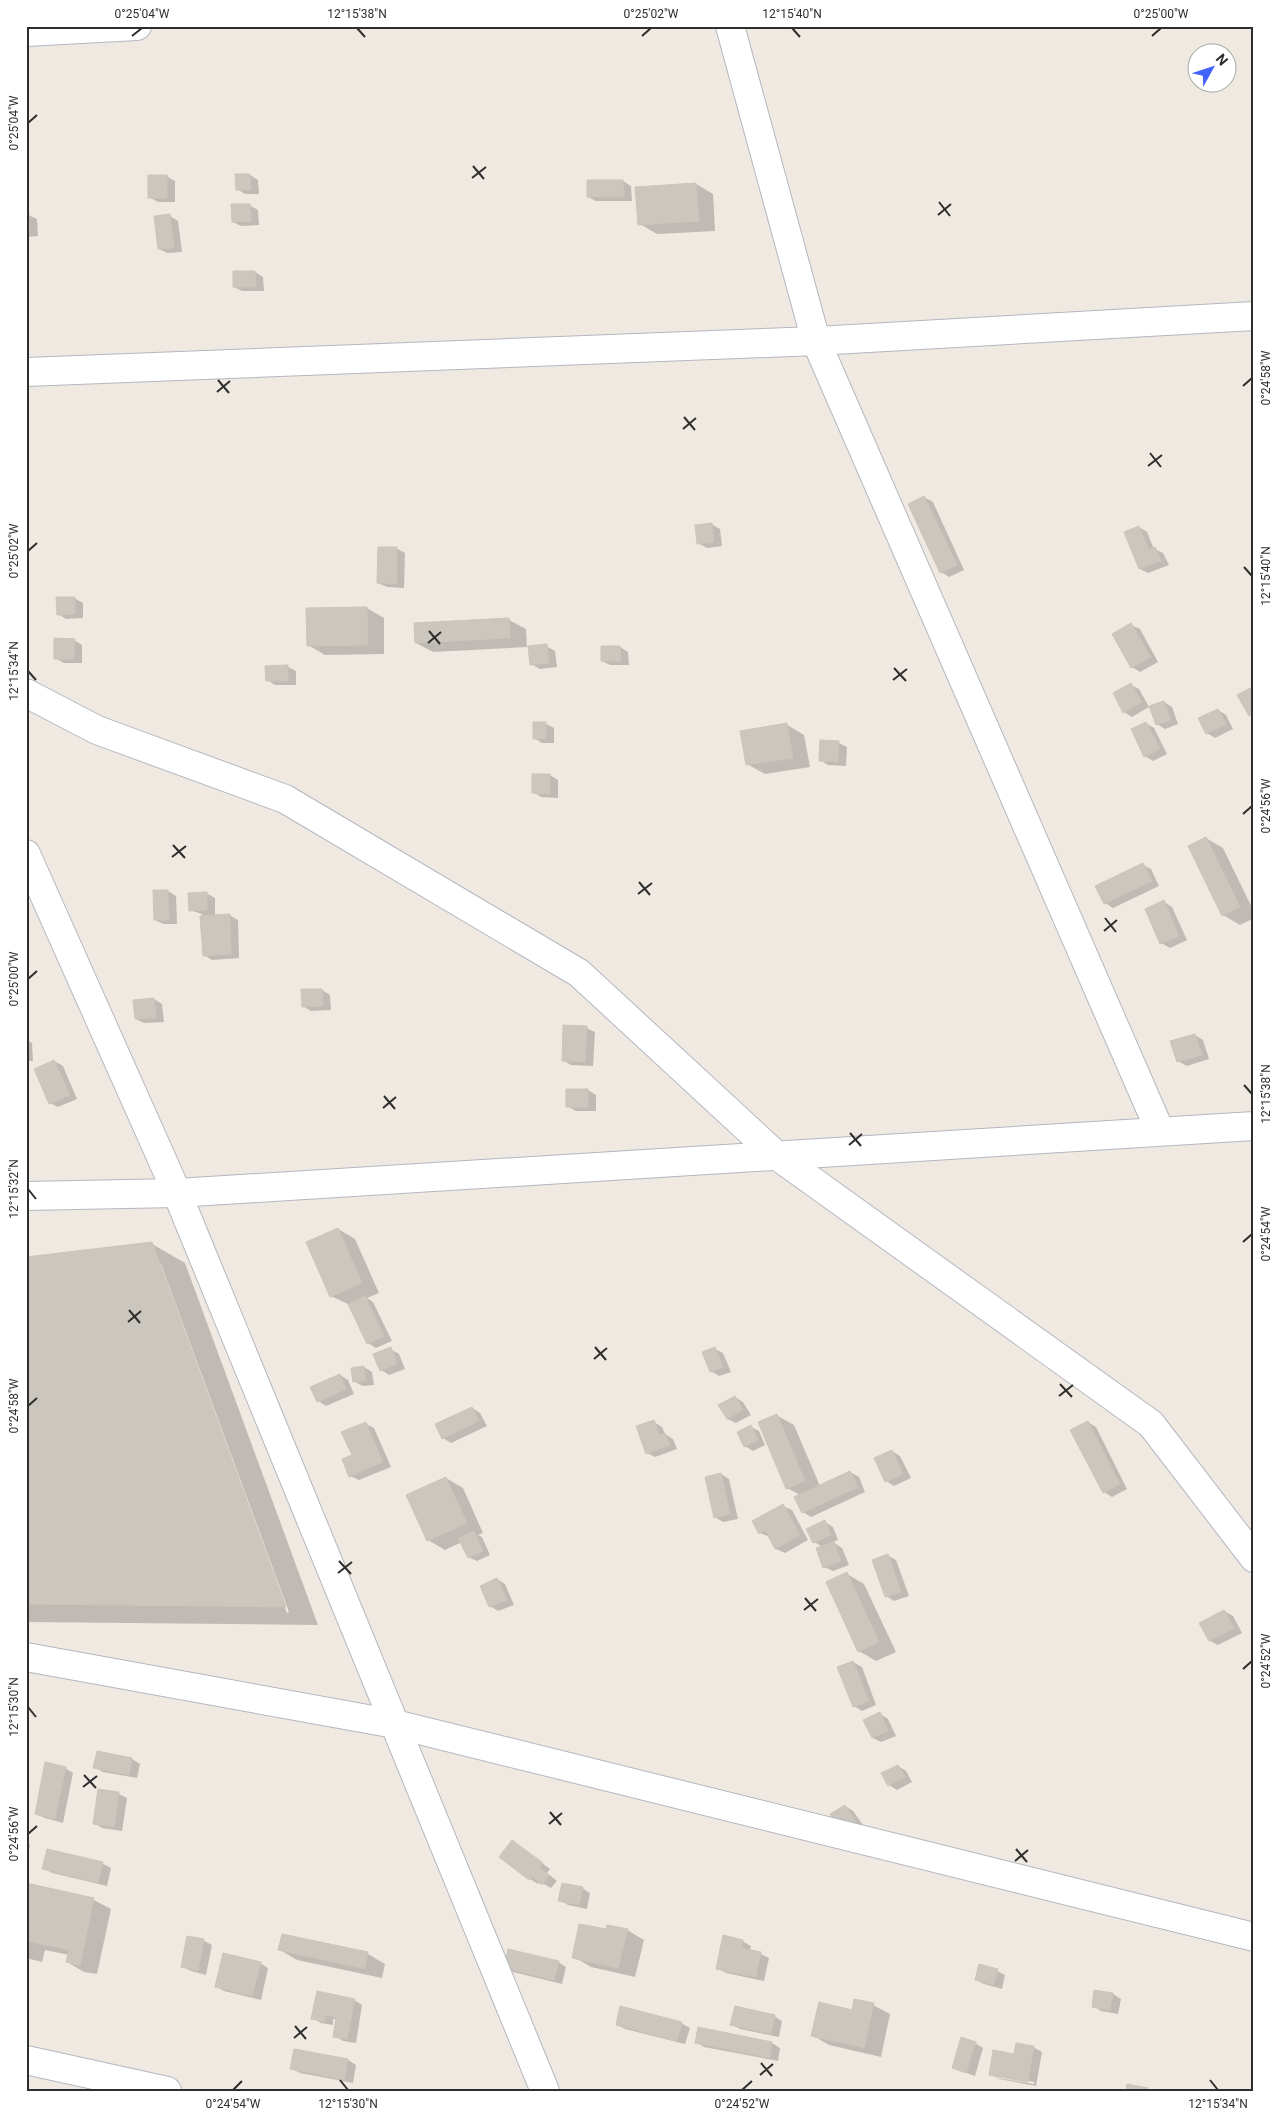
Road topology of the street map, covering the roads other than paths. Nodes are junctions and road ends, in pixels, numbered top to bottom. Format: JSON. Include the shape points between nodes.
{"nodes":[{"id":1,"x":137,"y":26,"type":"edge"},
{"id":2,"x":730,"y":26,"type":"edge"},
{"id":3,"x":26,"y":32,"type":"edge"},
{"id":4,"x":1254,"y":316,"type":"edge"},
{"id":5,"x":816,"y":341,"type":"junction"},
{"id":6,"x":26,"y":372,"type":"edge"},
{"id":7,"x":26,"y":693,"type":"edge"},
{"id":8,"x":26,"y":854,"type":"edge"},
{"id":9,"x":1254,"y":1126,"type":"edge"},
{"id":10,"x":1160,"y":1131,"type":"junction"},
{"id":11,"x":776,"y":1155,"type":"junction"},
{"id":12,"x":177,"y":1192,"type":"junction"},
{"id":13,"x":26,"y":1196,"type":"edge"},
{"id":14,"x":1254,"y":1558,"type":"edge"},
{"id":15,"x":26,"y":1657,"type":"edge"},
{"id":16,"x":394,"y":1724,"type":"junction"},
{"id":17,"x":1254,"y":1937,"type":"edge"},
{"id":18,"x":26,"y":2060,"type":"edge"},
{"id":19,"x":167,"y":2091,"type":"edge"},
{"id":20,"x":545,"y":2091,"type":"edge"}],
"edges":[{"from":1,"to":3,"type":"street"},
{"from":2,"to":5,"type":"street"},
{"from":4,"to":5,"type":"street"},
{"from":5,"to":6,"type":"street"},
{"from":5,"to":10,"type":"street"},
{"from":7,"to":11,"type":"street","via":[[97,730],[285,799],[579,974]]},
{"from":8,"to":12,"type":"street"},
{"from":9,"to":10,"type":"street"},
{"from":10,"to":11,"type":"street"},
{"from":11,"to":12,"type":"street"},
{"from":11,"to":14,"type":"street","via":[[1151,1424]]},
{"from":12,"to":13,"type":"street"},
{"from":12,"to":16,"type":"street"},
{"from":15,"to":16,"type":"street"},
{"from":16,"to":17,"type":"street"},
{"from":16,"to":20,"type":"street"},
{"from":18,"to":19,"type":"street"}]}
